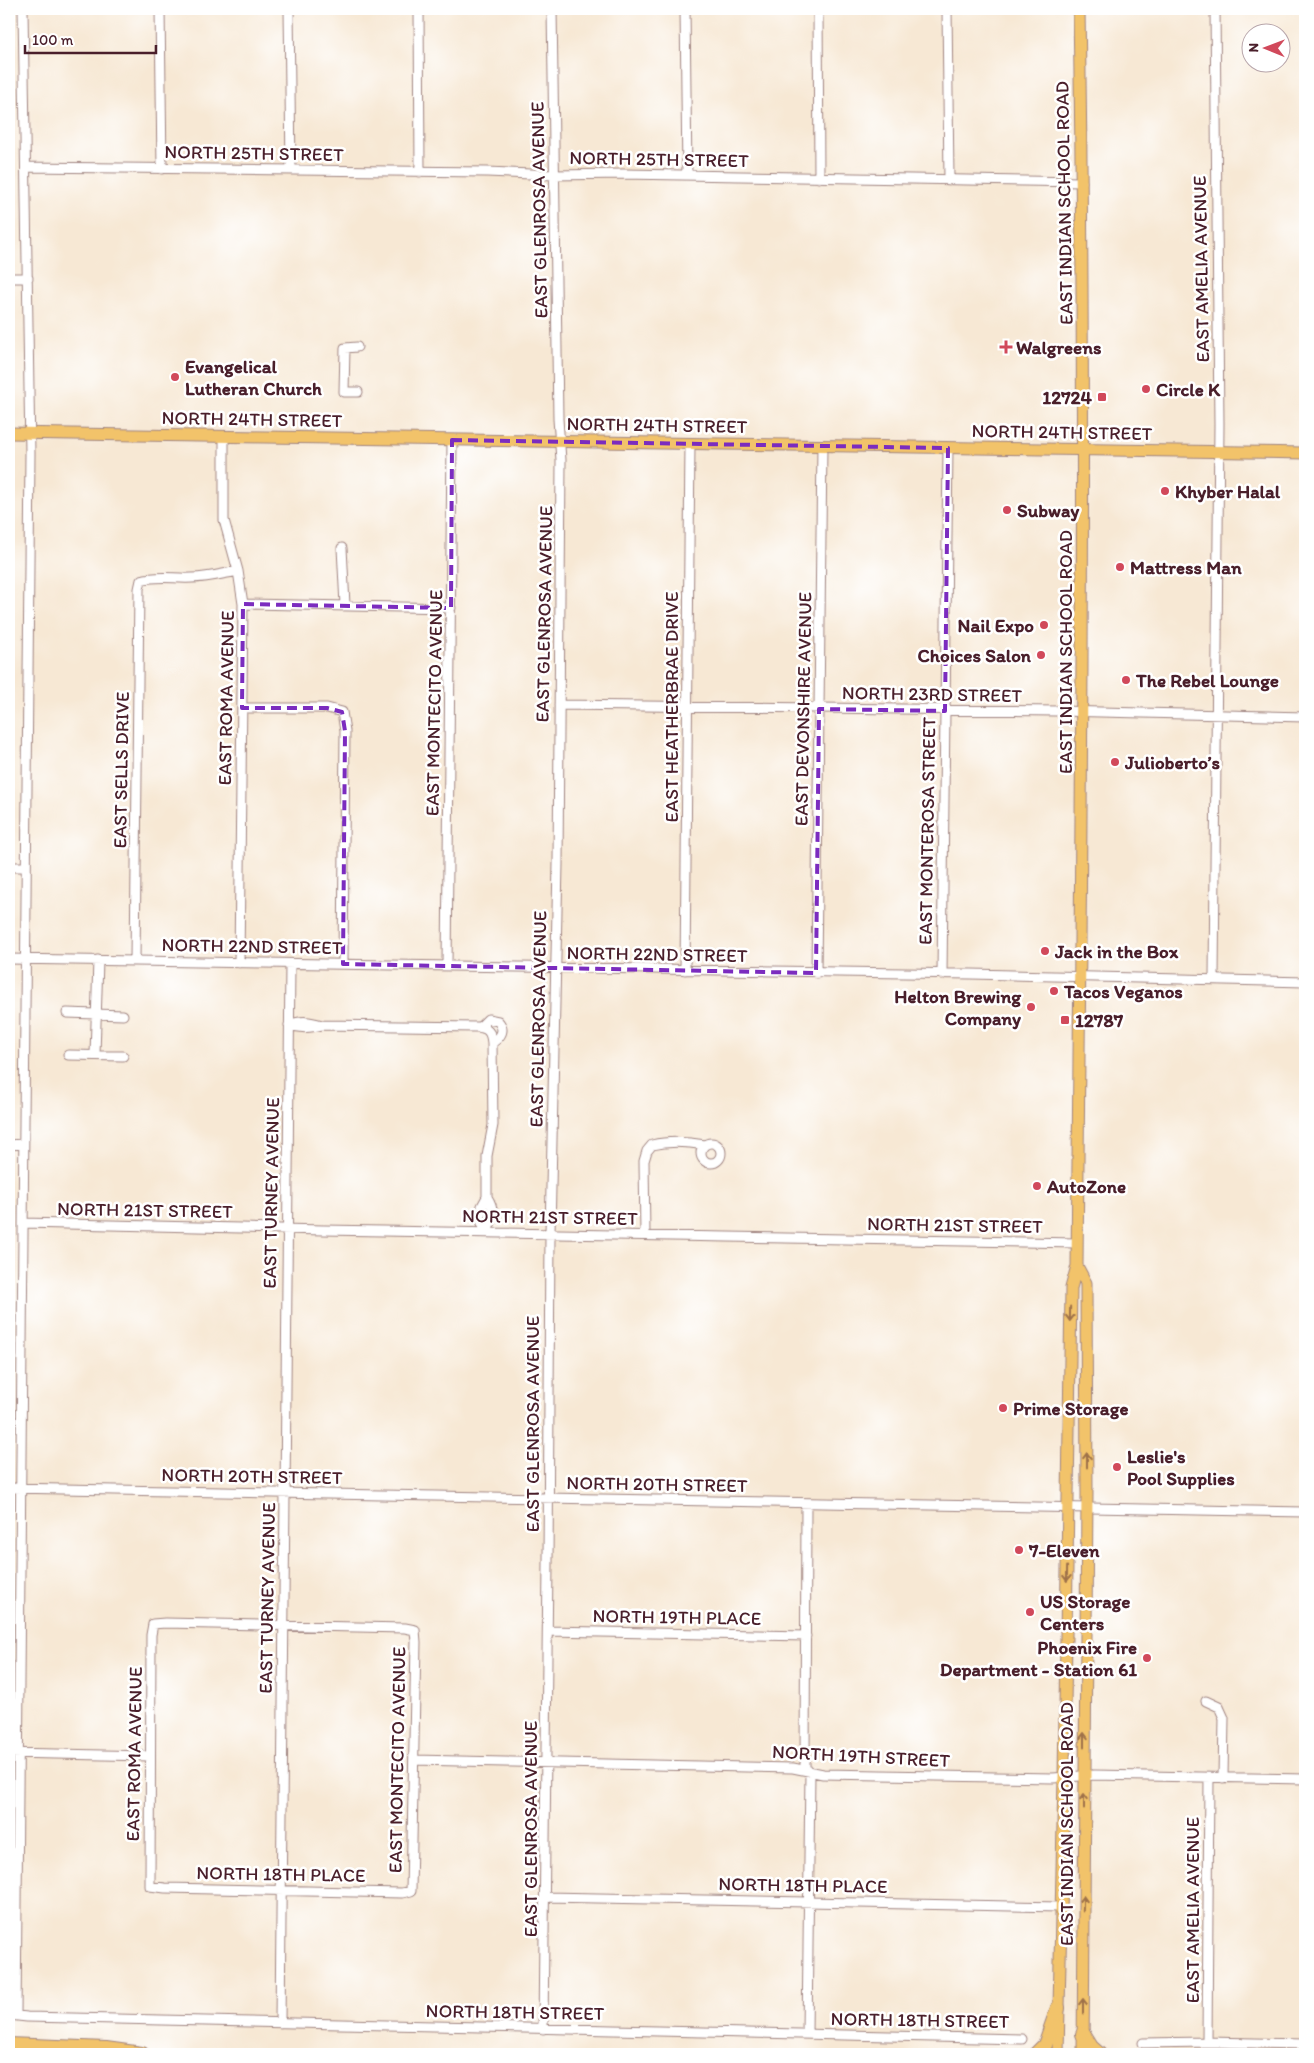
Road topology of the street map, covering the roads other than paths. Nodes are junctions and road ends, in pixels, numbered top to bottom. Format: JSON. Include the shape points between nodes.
{"nodes":[{"id":1,"x":23,"y":9,"type":"edge"},
{"id":2,"x":160,"y":9,"type":"edge"},
{"id":3,"x":289,"y":9,"type":"edge"},
{"id":4,"x":419,"y":9,"type":"edge"},
{"id":5,"x":552,"y":9,"type":"edge"},
{"id":6,"x":686,"y":9,"type":"edge"},
{"id":7,"x":818,"y":9,"type":"edge"},
{"id":8,"x":947,"y":9,"type":"edge"},
{"id":9,"x":1079,"y":9,"type":"edge"},
{"id":10,"x":1216,"y":9,"type":"edge"},
{"id":11,"x":26,"y":167,"type":"junction"},
{"id":12,"x":162,"y":169,"type":"junction"},
{"id":13,"x":292,"y":170,"type":"junction"},
{"id":14,"x":420,"y":172,"type":"junction"},
{"id":15,"x":554,"y":175,"type":"junction"},
{"id":16,"x":687,"y":175,"type":"junction"},
{"id":17,"x":819,"y":178,"type":"junction"},
{"id":18,"x":949,"y":180,"type":"junction"},
{"id":19,"x":1082,"y":182,"type":"junction"},
{"id":20,"x":9,"y":278,"type":"edge"},
{"id":21,"x":28,"y":278,"type":"junction"},
{"id":22,"x":357,"y":347,"type":"dead end"},
{"id":23,"x":358,"y":392,"type":"dead end"},
{"id":24,"x":9,"y":432,"type":"edge"},
{"id":25,"x":29,"y":433,"type":"junction"},
{"id":26,"x":224,"y":436,"type":"junction"},
{"id":27,"x":452,"y":440,"type":"junction"},
{"id":28,"x":561,"y":441,"type":"junction"},
{"id":29,"x":690,"y":443,"type":"junction"},
{"id":30,"x":822,"y":446,"type":"junction"},
{"id":31,"x":948,"y":448,"type":"junction"},
{"id":32,"x":1084,"y":449,"type":"junction"},
{"id":33,"x":1218,"y":451,"type":"junction"},
{"id":34,"x":1305,"y":453,"type":"edge"},
{"id":35,"x":342,"y":548,"type":"dead end"},
{"id":36,"x":238,"y":571,"type":"junction"},
{"id":37,"x":243,"y":604,"type":"junction"},
{"id":38,"x":346,"y":605,"type":"junction"},
{"id":39,"x":451,"y":608,"type":"junction"},
{"id":40,"x":559,"y":705,"type":"junction"},
{"id":41,"x":687,"y":707,"type":"junction"},
{"id":42,"x":242,"y":708,"type":"junction"},
{"id":43,"x":819,"y":709,"type":"junction"},
{"id":44,"x":945,"y":711,"type":"junction"},
{"id":45,"x":1081,"y":712,"type":"junction"},
{"id":46,"x":1217,"y":715,"type":"junction"},
{"id":47,"x":1305,"y":717,"type":"edge"},
{"id":48,"x":9,"y":867,"type":"edge"},
{"id":49,"x":26,"y":867,"type":"junction"},
{"id":50,"x":26,"y":959,"type":"junction"},
{"id":51,"x":9,"y":960,"type":"edge"},
{"id":52,"x":98,"y":960,"type":"junction"},
{"id":53,"x":135,"y":960,"type":"junction"},
{"id":54,"x":239,"y":963,"type":"junction"},
{"id":55,"x":290,"y":964,"type":"junction"},
{"id":56,"x":343,"y":964,"type":"junction"},
{"id":57,"x":447,"y":966,"type":"junction"},
{"id":58,"x":554,"y":968,"type":"junction"},
{"id":59,"x":685,"y":970,"type":"junction"},
{"id":60,"x":816,"y":973,"type":"junction"},
{"id":61,"x":942,"y":975,"type":"junction"},
{"id":62,"x":1080,"y":978,"type":"junction"},
{"id":63,"x":1214,"y":979,"type":"junction"},
{"id":64,"x":1305,"y":982,"type":"edge"},
{"id":65,"x":67,"y":1014,"type":"dead end"},
{"id":66,"x":97,"y":1015,"type":"junction"},
{"id":67,"x":123,"y":1015,"type":"dead end"},
{"id":68,"x":289,"y":1025,"type":"junction"},
{"id":69,"x":480,"y":1028,"type":"junction"},
{"id":70,"x":492,"y":1043,"type":"junction"},
{"id":71,"x":68,"y":1055,"type":"dead end"},
{"id":72,"x":95,"y":1055,"type":"junction"},
{"id":73,"x":123,"y":1056,"type":"dead end"},
{"id":74,"x":24,"y":1144,"type":"junction"},
{"id":75,"x":9,"y":1145,"type":"edge"},
{"id":76,"x":705,"y":1145,"type":"dead end"},
{"id":77,"x":22,"y":1223,"type":"junction"},
{"id":78,"x":287,"y":1229,"type":"junction"},
{"id":79,"x":486,"y":1232,"type":"junction"},
{"id":80,"x":550,"y":1233,"type":"junction"},
{"id":81,"x":645,"y":1235,"type":"junction"},
{"id":82,"x":1077,"y":1243,"type":"junction"},
{"id":83,"x":1077,"y":1266,"type":"junction"},
{"id":84,"x":9,"y":1488,"type":"edge"},
{"id":85,"x":21,"y":1488,"type":"junction"},
{"id":86,"x":285,"y":1493,"type":"junction"},
{"id":87,"x":549,"y":1498,"type":"junction"},
{"id":88,"x":806,"y":1503,"type":"junction"},
{"id":89,"x":1068,"y":1508,"type":"junction"},
{"id":90,"x":1087,"y":1509,"type":"junction"},
{"id":91,"x":1305,"y":1512,"type":"edge"},
{"id":92,"x":284,"y":1625,"type":"junction"},
{"id":93,"x":548,"y":1631,"type":"junction"},
{"id":94,"x":806,"y":1636,"type":"junction"},
{"id":95,"x":1206,"y":1701,"type":"dead end"},
{"id":96,"x":9,"y":1753,"type":"edge"},
{"id":97,"x":19,"y":1753,"type":"junction"},
{"id":98,"x":150,"y":1756,"type":"junction"},
{"id":99,"x":414,"y":1760,"type":"junction"},
{"id":100,"x":546,"y":1763,"type":"junction"},
{"id":101,"x":807,"y":1770,"type":"junction"},
{"id":102,"x":1084,"y":1776,"type":"junction"},
{"id":103,"x":1064,"y":1777,"type":"junction"},
{"id":104,"x":1209,"y":1778,"type":"junction"},
{"id":105,"x":1223,"y":1778,"type":"junction"},
{"id":106,"x":1305,"y":1779,"type":"edge"},
{"id":107,"x":150,"y":1886,"type":"joint"},
{"id":108,"x":281,"y":1890,"type":"junction"},
{"id":109,"x":411,"y":1891,"type":"joint"},
{"id":110,"x":545,"y":1897,"type":"junction"},
{"id":111,"x":809,"y":1901,"type":"junction"},
{"id":112,"x":1060,"y":1907,"type":"junction"},
{"id":113,"x":1058,"y":2008,"type":"junction"},
{"id":114,"x":12,"y":2015,"type":"edge"},
{"id":115,"x":280,"y":2023,"type":"junction"},
{"id":116,"x":543,"y":2029,"type":"junction"},
{"id":117,"x":807,"y":2034,"type":"junction"},
{"id":118,"x":1083,"y":2034,"type":"junction"},
{"id":119,"x":1022,"y":2039,"type":"dead end"},
{"id":120,"x":1207,"y":2042,"type":"junction"},
{"id":121,"x":1143,"y":2044,"type":"dead end"},
{"id":122,"x":1305,"y":2044,"type":"edge"},
{"id":123,"x":9,"y":2045,"type":"edge"},
{"id":124,"x":142,"y":2054,"type":"edge"},
{"id":125,"x":1036,"y":2054,"type":"edge"},
{"id":126,"x":1058,"y":2054,"type":"edge"},
{"id":127,"x":1082,"y":2054,"type":"edge"},
{"id":128,"x":1099,"y":2054,"type":"edge"}],
"edges":[{"from":1,"to":11,"type":"street"},
{"from":2,"to":12,"type":"street"},
{"from":3,"to":13,"type":"street"},
{"from":4,"to":14,"type":"street"},
{"from":5,"to":15,"type":"street","name":"EAST GLENROSA AVENUE"},
{"from":6,"to":16,"type":"street"},
{"from":7,"to":17,"type":"street"},
{"from":8,"to":18,"type":"street"},
{"from":9,"to":19,"type":"main road","name":"EAST INDIAN SCHOOL ROAD"},
{"from":10,"to":33,"type":"street","name":"EAST AMELIA AVENUE"},
{"from":11,"to":12,"type":"street","name":"NORTH 25TH STREET"},
{"from":11,"to":21,"type":"street"},
{"from":12,"to":13,"type":"street","name":"NORTH 25TH STREET"},
{"from":13,"to":14,"type":"street","name":"NORTH 25TH STREET"},
{"from":14,"to":15,"type":"street","name":"NORTH 25TH STREET"},
{"from":15,"to":16,"type":"street","name":"NORTH 25TH STREET"},
{"from":15,"to":28,"type":"street","name":"EAST GLENROSA AVENUE"},
{"from":16,"to":17,"type":"street","name":"NORTH 25TH STREET"},
{"from":17,"to":18,"type":"street","name":"NORTH 25TH STREET"},
{"from":18,"to":19,"type":"street","name":"NORTH 25TH STREET"},
{"from":19,"to":32,"type":"main road","name":"EAST INDIAN SCHOOL ROAD"},
{"from":20,"to":21,"type":"street"},
{"from":21,"to":25,"type":"street"},
{"from":22,"to":23,"type":"street","via":[[345,348],[344,392]]},
{"from":24,"to":25,"type":"main road","name":"NORTH 24TH STREET"},
{"from":25,"to":26,"type":"main road","name":"NORTH 24TH STREET"},
{"from":25,"to":49,"type":"street"},
{"from":26,"to":27,"type":"main road","name":"NORTH 24TH STREET"},
{"from":26,"to":36,"type":"street","name":"EAST ROMA AVENUE","via":[[224,520]]},
{"from":27,"to":28,"type":"main road","name":"NORTH 24TH STREET"},
{"from":27,"to":39,"type":"street","name":"EAST MONTECITO AVENUE"},
{"from":28,"to":29,"type":"main road","name":"NORTH 24TH STREET"},
{"from":28,"to":40,"type":"street","name":"EAST GLENROSA AVENUE"},
{"from":29,"to":30,"type":"main road","name":"NORTH 24TH STREET"},
{"from":29,"to":41,"type":"street","name":"EAST HEATHERBRAE DRIVE"},
{"from":30,"to":31,"type":"main road","name":"NORTH 24TH STREET"},
{"from":30,"to":43,"type":"street","name":"EAST DEVONSHIRE AVENUE"},
{"from":31,"to":32,"type":"main road","name":"NORTH 24TH STREET"},
{"from":31,"to":44,"type":"street","name":"EAST MONTEROSA STREET"},
{"from":32,"to":33,"type":"main road","name":"NORTH 24TH STREET"},
{"from":32,"to":45,"type":"main road","name":"EAST INDIAN SCHOOL ROAD"},
{"from":33,"to":34,"type":"main road","name":"NORTH 24TH STREET"},
{"from":33,"to":46,"type":"street","name":"EAST AMELIA AVENUE"},
{"from":35,"to":38,"type":"street"},
{"from":36,"to":37,"type":"street","name":"EAST ROMA AVENUE"},
{"from":36,"to":53,"type":"street","name":"EAST SELLS DRIVE","via":[[200,578],[152,577],[141,580]]},
{"from":37,"to":38,"type":"street"},
{"from":37,"to":42,"type":"street","name":"EAST ROMA AVENUE"},
{"from":38,"to":39,"type":"street"},
{"from":39,"to":57,"type":"street","name":"EAST MONTECITO AVENUE"},
{"from":40,"to":41,"type":"street","name":"NORTH 23RD STREET"},
{"from":40,"to":58,"type":"street","name":"EAST GLENROSA AVENUE"},
{"from":41,"to":43,"type":"street","name":"NORTH 23RD STREET"},
{"from":41,"to":59,"type":"street","name":"EAST HEATHERBRAE DRIVE"},
{"from":42,"to":54,"type":"street","name":"EAST ROMA AVENUE"},
{"from":42,"to":56,"type":"street","via":[[327,708],[342,712],[345,731]]},
{"from":43,"to":44,"type":"street","name":"NORTH 23RD STREET"},
{"from":43,"to":60,"type":"street","name":"EAST DEVONSHIRE AVENUE"},
{"from":44,"to":45,"type":"street","name":"NORTH 23RD STREET"},
{"from":44,"to":61,"type":"street","name":"EAST MONTEROSA STREET"},
{"from":45,"to":46,"type":"street","name":"NORTH 23RD STREET"},
{"from":45,"to":62,"type":"main road","name":"EAST INDIAN SCHOOL ROAD"},
{"from":46,"to":47,"type":"street","name":"NORTH 23RD STREET"},
{"from":46,"to":63,"type":"street","name":"EAST AMELIA AVENUE"},
{"from":48,"to":49,"type":"street"},
{"from":49,"to":50,"type":"street"},
{"from":50,"to":51,"type":"street","name":"NORTH 22ND STREET"},
{"from":50,"to":52,"type":"street","name":"NORTH 22ND STREET"},
{"from":50,"to":74,"type":"street"},
{"from":52,"to":53,"type":"street","name":"NORTH 22ND STREET"},
{"from":52,"to":66,"type":"street"},
{"from":53,"to":54,"type":"street","name":"NORTH 22ND STREET"},
{"from":54,"to":55,"type":"street","name":"NORTH 22ND STREET"},
{"from":55,"to":56,"type":"street","name":"NORTH 22ND STREET"},
{"from":55,"to":68,"type":"street","name":"EAST TURNEY AVENUE"},
{"from":56,"to":57,"type":"street","name":"NORTH 22ND STREET"},
{"from":57,"to":58,"type":"street","name":"NORTH 22ND STREET"},
{"from":58,"to":59,"type":"street","name":"NORTH 22ND STREET"},
{"from":58,"to":80,"type":"street","name":"EAST GLENROSA AVENUE"},
{"from":59,"to":60,"type":"street","name":"NORTH 22ND STREET"},
{"from":60,"to":61,"type":"street","name":"NORTH 22ND STREET"},
{"from":61,"to":62,"type":"street","name":"NORTH 22ND STREET"},
{"from":62,"to":63,"type":"street","name":"NORTH 22ND STREET"},
{"from":62,"to":82,"type":"main road","name":"EAST INDIAN SCHOOL ROAD"},
{"from":63,"to":64,"type":"street","name":"NORTH 22ND STREET"},
{"from":65,"to":66,"type":"street"},
{"from":66,"to":67,"type":"street"},
{"from":66,"to":72,"type":"street"},
{"from":68,"to":69,"type":"street","via":[[300,1020],[322,1026]]},
{"from":68,"to":78,"type":"street","name":"EAST TURNEY AVENUE"},
{"from":69,"to":70,"type":"street","via":[[489,1031]]},
{"from":69,"to":70,"type":"street","via":[[488,1019],[498,1021],[502,1032],[500,1038]]},
{"from":70,"to":79,"type":"street","via":[[493,1125],[487,1156],[487,1197],[482,1206],[481,1221]]},
{"from":71,"to":72,"type":"street"},
{"from":72,"to":73,"type":"street"},
{"from":74,"to":75,"type":"street"},
{"from":74,"to":77,"type":"street"},
{"from":76,"to":81,"type":"street","via":[[658,1143],[652,1144],[647,1151],[644,1161]]},
{"from":77,"to":78,"type":"street","name":"NORTH 21ST STREET"},
{"from":77,"to":85,"type":"street"},
{"from":78,"to":79,"type":"street","name":"NORTH 21ST STREET"},
{"from":78,"to":86,"type":"street","name":"EAST TURNEY AVENUE"},
{"from":79,"to":80,"type":"street","name":"NORTH 21ST STREET"},
{"from":80,"to":81,"type":"street","name":"NORTH 21ST STREET"},
{"from":80,"to":87,"type":"street","name":"EAST GLENROSA AVENUE"},
{"from":81,"to":82,"type":"street","name":"NORTH 21ST STREET"},
{"from":82,"to":83,"type":"main road","name":"EAST INDIAN SCHOOL ROAD"},
{"from":83,"to":89,"type":"main road","name":"EAST INDIAN SCHOOL ROAD","one_way":true,"via":[[1071,1288]]},
{"from":90,"to":83,"type":"main road","name":"EAST INDIAN SCHOOL ROAD","one_way":true,"via":[[1086,1284]]},
{"from":84,"to":85,"type":"street","name":"NORTH 20TH STREET"},
{"from":85,"to":86,"type":"street","name":"NORTH 20TH STREET"},
{"from":85,"to":97,"type":"street"},
{"from":86,"to":87,"type":"street","name":"NORTH 20TH STREET"},
{"from":86,"to":92,"type":"street","name":"EAST TURNEY AVENUE"},
{"from":87,"to":88,"type":"street","name":"NORTH 20TH STREET"},
{"from":87,"to":93,"type":"street","name":"EAST GLENROSA AVENUE"},
{"from":88,"to":89,"type":"street","name":"NORTH 20TH STREET"},
{"from":88,"to":94,"type":"street"},
{"from":89,"to":90,"type":"street","name":"NORTH 20TH STREET"},
{"from":89,"to":103,"type":"main road","name":"EAST INDIAN SCHOOL ROAD","one_way":true},
{"from":90,"to":91,"type":"street","name":"NORTH 20TH STREET"},
{"from":102,"to":90,"type":"main road","name":"EAST INDIAN SCHOOL ROAD","one_way":true},
{"from":92,"to":98,"type":"street","name":"EAST ROMA AVENUE","via":[[153,1624]]},
{"from":92,"to":99,"type":"street","name":"EAST MONTECITO AVENUE","via":[[415,1630]]},
{"from":92,"to":108,"type":"street","name":"EAST TURNEY AVENUE"},
{"from":93,"to":94,"type":"street","name":"NORTH 19TH PLACE"},
{"from":93,"to":100,"type":"street","name":"EAST GLENROSA AVENUE"},
{"from":94,"to":101,"type":"street"},
{"from":95,"to":105,"type":"street","via":[[1219,1707],[1224,1718]]},
{"from":96,"to":97,"type":"street"},
{"from":97,"to":98,"type":"street"},
{"from":97,"to":114,"type":"street"},
{"from":98,"to":107,"type":"street","name":"EAST ROMA AVENUE"},
{"from":99,"to":100,"type":"street","name":"NORTH 19TH STREET"},
{"from":99,"to":109,"type":"street","name":"EAST MONTECITO AVENUE"},
{"from":100,"to":101,"type":"street","name":"NORTH 19TH STREET"},
{"from":100,"to":110,"type":"street","name":"EAST GLENROSA AVENUE"},
{"from":101,"to":103,"type":"street","name":"NORTH 19TH STREET","via":[[834,1774]]},
{"from":101,"to":111,"type":"street"},
{"from":102,"to":103,"type":"street","name":"NORTH 19TH STREET"},
{"from":102,"to":104,"type":"street","name":"NORTH 19TH STREET"},
{"from":118,"to":102,"type":"main road","name":"EAST INDIAN SCHOOL ROAD","one_way":true},
{"from":103,"to":112,"type":"main road","name":"EAST INDIAN SCHOOL ROAD"},
{"from":104,"to":105,"type":"street","name":"NORTH 19TH STREET"},
{"from":104,"to":120,"type":"street","name":"EAST AMELIA AVENUE"},
{"from":105,"to":106,"type":"street","name":"NORTH 19TH STREET"},
{"from":107,"to":108,"type":"street","name":"NORTH 18TH PLACE"},
{"from":108,"to":109,"type":"street","name":"NORTH 18TH PLACE"},
{"from":108,"to":115,"type":"street","name":"EAST TURNEY AVENUE"},
{"from":110,"to":111,"type":"street","name":"NORTH 18TH PLACE"},
{"from":110,"to":116,"type":"street","name":"EAST GLENROSA AVENUE"},
{"from":111,"to":112,"type":"street","name":"NORTH 18TH PLACE"},
{"from":111,"to":117,"type":"street"},
{"from":112,"to":113,"type":"main road","name":"EAST INDIAN SCHOOL ROAD"},
{"from":113,"to":125,"type":"highway","via":[[1044,2045]]},
{"from":113,"to":126,"type":"main road","name":"EAST INDIAN SCHOOL ROAD"},
{"from":114,"to":115,"type":"street","name":"NORTH 18TH STREET"},
{"from":115,"to":116,"type":"street","name":"NORTH 18TH STREET"},
{"from":116,"to":117,"type":"street","name":"NORTH 18TH STREET"},
{"from":117,"to":119,"type":"street","name":"NORTH 18TH STREET"},
{"from":118,"to":127,"type":"main road","name":"EAST INDIAN SCHOOL ROAD"},
{"from":118,"to":128,"type":"highway"},
{"from":120,"to":121,"type":"street"},
{"from":120,"to":122,"type":"street"},
{"from":123,"to":124,"type":"highway","via":[[106,2049]]}]}
